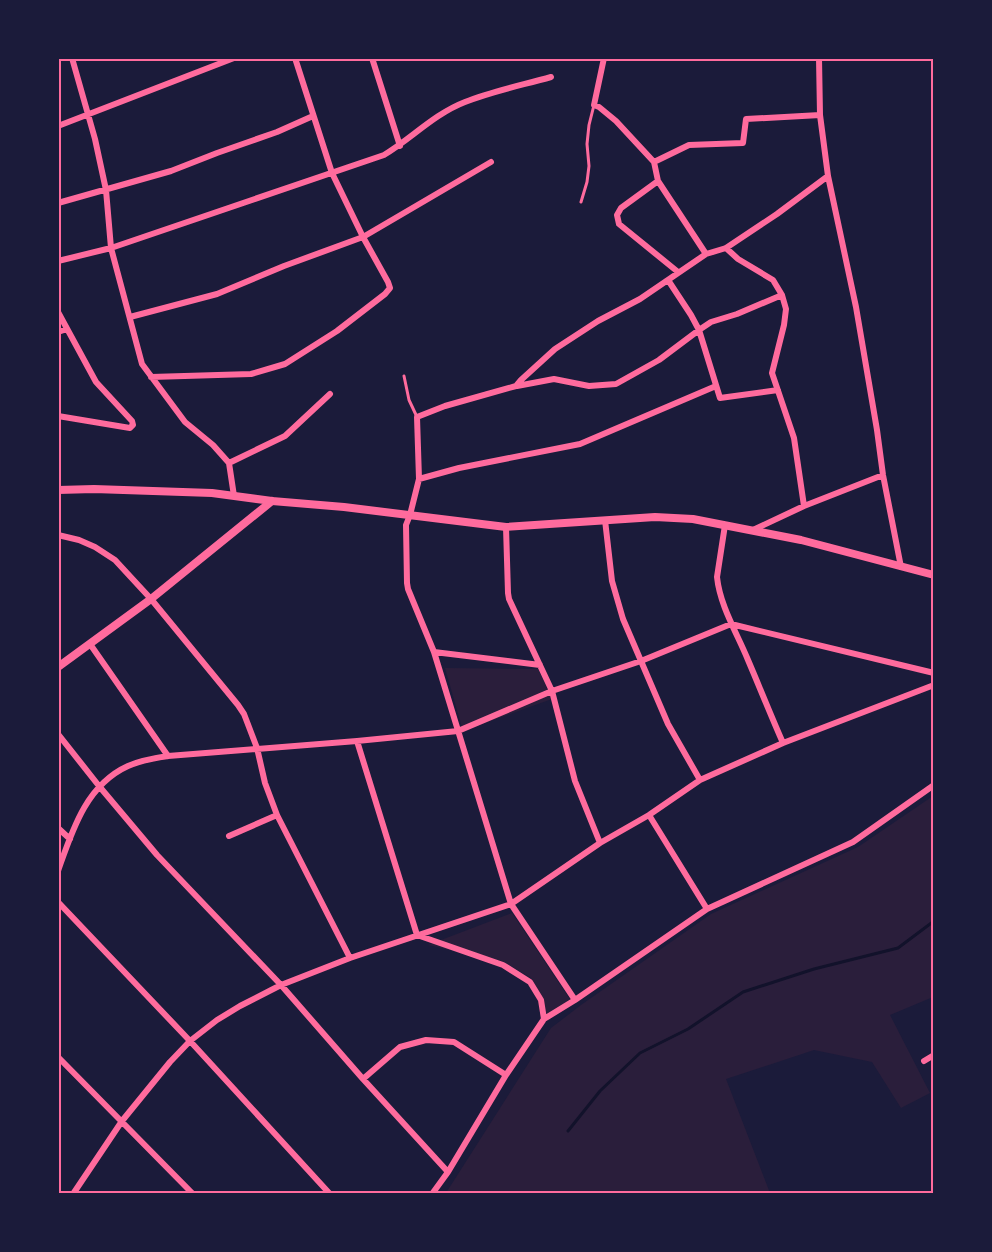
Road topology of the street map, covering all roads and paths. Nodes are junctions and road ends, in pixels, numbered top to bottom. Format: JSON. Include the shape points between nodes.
{"nodes":[{"id":1,"x":72,"y":58,"type":"edge"},
{"id":2,"x":234,"y":58,"type":"edge"},
{"id":3,"x":295,"y":58,"type":"edge"},
{"id":4,"x":372,"y":58,"type":"edge"},
{"id":5,"x":604,"y":58,"type":"edge"},
{"id":6,"x":819,"y":58,"type":"edge"},
{"id":7,"x":551,"y":77,"type":"dead end"},
{"id":8,"x":594,"y":105,"type":"junction"},
{"id":9,"x":88,"y":114,"type":"junction"},
{"id":10,"x":820,"y":115,"type":"junction"},
{"id":11,"x":313,"y":116,"type":"junction"},
{"id":12,"x":58,"y":126,"type":"edge"},
{"id":13,"x":400,"y":146,"type":"junction"},
{"id":14,"x":491,"y":162,"type":"dead end"},
{"id":15,"x":654,"y":162,"type":"junction"},
{"id":16,"x":332,"y":173,"type":"junction"},
{"id":17,"x":828,"y":176,"type":"junction"},
{"id":18,"x":658,"y":181,"type":"junction"},
{"id":19,"x":106,"y":190,"type":"junction"},
{"id":20,"x":581,"y":202,"type":"dead end"},
{"id":21,"x":58,"y":203,"type":"edge"},
{"id":22,"x":363,"y":237,"type":"junction"},
{"id":23,"x":111,"y":248,"type":"junction"},
{"id":24,"x":726,"y":248,"type":"junction"},
{"id":25,"x":706,"y":254,"type":"junction"},
{"id":26,"x":58,"y":261,"type":"edge"},
{"id":27,"x":678,"y":273,"type":"junction"},
{"id":28,"x":668,"y":280,"type":"junction"},
{"id":29,"x":782,"y":295,"type":"junction"},
{"id":30,"x":58,"y":312,"type":"edge"},
{"id":31,"x":130,"y":317,"type":"junction"},
{"id":32,"x":67,"y":329,"type":"junction"},
{"id":33,"x":699,"y":330,"type":"junction"},
{"id":34,"x":58,"y":332,"type":"edge"},
{"id":35,"x":404,"y":376,"type":"dead end"},
{"id":36,"x":151,"y":377,"type":"junction"},
{"id":37,"x":516,"y":386,"type":"junction"},
{"id":38,"x":716,"y":386,"type":"junction"},
{"id":39,"x":778,"y":390,"type":"junction"},
{"id":40,"x":330,"y":394,"type":"dead end"},
{"id":41,"x":58,"y":416,"type":"edge"},
{"id":42,"x":417,"y":417,"type":"junction"},
{"id":43,"x":229,"y":463,"type":"junction"},
{"id":44,"x":883,"y":475,"type":"junction"},
{"id":45,"x":419,"y":479,"type":"junction"},
{"id":46,"x":58,"y":490,"type":"edge"},
{"id":47,"x":234,"y":496,"type":"junction"},
{"id":48,"x":272,"y":501,"type":"junction"},
{"id":49,"x":804,"y":506,"type":"junction"},
{"id":50,"x":410,"y":515,"type":"junction"},
{"id":51,"x":605,"y":520,"type":"junction"},
{"id":52,"x":725,"y":525,"type":"junction"},
{"id":53,"x":506,"y":527,"type":"junction"},
{"id":54,"x":753,"y":530,"type":"junction"},
{"id":55,"x":58,"y":536,"type":"edge"},
{"id":56,"x":901,"y":567,"type":"junction"},
{"id":57,"x":933,"y":575,"type":"edge"},
{"id":58,"x":151,"y":599,"type":"junction"},
{"id":59,"x":731,"y":624,"type":"junction"},
{"id":60,"x":90,"y":644,"type":"junction"},
{"id":61,"x":434,"y":652,"type":"junction"},
{"id":62,"x":641,"y":660,"type":"junction"},
{"id":63,"x":540,"y":665,"type":"junction"},
{"id":64,"x":58,"y":666,"type":"edge"},
{"id":65,"x":933,"y":673,"type":"edge"},
{"id":66,"x":933,"y":685,"type":"edge"},
{"id":67,"x":552,"y":691,"type":"junction"},
{"id":68,"x":458,"y":731,"type":"junction"},
{"id":69,"x":58,"y":734,"type":"edge"},
{"id":70,"x":357,"y":741,"type":"junction"},
{"id":71,"x":783,"y":743,"type":"junction"},
{"id":72,"x":257,"y":748,"type":"junction"},
{"id":73,"x":168,"y":756,"type":"junction"},
{"id":74,"x":700,"y":780,"type":"junction"},
{"id":75,"x":933,"y":785,"type":"edge"},
{"id":76,"x":99,"y":786,"type":"junction"},
{"id":77,"x":277,"y":814,"type":"junction"},
{"id":78,"x":650,"y":814,"type":"junction"},
{"id":79,"x":58,"y":828,"type":"edge"},
{"id":80,"x":229,"y":836,"type":"dead end"},
{"id":81,"x":70,"y":839,"type":"junction"},
{"id":82,"x":600,"y":843,"type":"junction"},
{"id":83,"x":58,"y":871,"type":"edge"},
{"id":84,"x":58,"y":902,"type":"edge"},
{"id":85,"x":512,"y":904,"type":"junction"},
{"id":86,"x":707,"y":909,"type":"junction"},
{"id":87,"x":417,"y":935,"type":"junction"},
{"id":88,"x":350,"y":958,"type":"junction"},
{"id":89,"x":281,"y":985,"type":"junction"},
{"id":90,"x":575,"y":1000,"type":"junction"},
{"id":91,"x":544,"y":1019,"type":"junction"},
{"id":92,"x":190,"y":1041,"type":"junction"},
{"id":93,"x":933,"y":1055,"type":"edge"},
{"id":94,"x":58,"y":1057,"type":"edge"},
{"id":95,"x":924,"y":1060,"type":"dead end"},
{"id":96,"x":506,"y":1075,"type":"junction"},
{"id":97,"x":363,"y":1079,"type":"junction"},
{"id":98,"x":122,"y":1121,"type":"junction"},
{"id":99,"x":448,"y":1172,"type":"junction"},
{"id":100,"x":73,"y":1194,"type":"edge"},
{"id":101,"x":193,"y":1194,"type":"edge"},
{"id":102,"x":330,"y":1194,"type":"edge"},
{"id":103,"x":432,"y":1194,"type":"edge"}],
"edges":[{"from":1,"to":9,"type":"street"},
{"from":2,"to":9,"type":"street"},
{"from":3,"to":11,"type":"street"},
{"from":4,"to":13,"type":"street"},
{"from":5,"to":8,"type":"street"},
{"from":6,"to":10,"type":"street"},
{"from":7,"to":13,"type":"street","via":[[464,102],[426,123]]},
{"from":8,"to":15,"type":"street","via":[[616,121]]},
{"from":8,"to":20,"type":"lane","via":[[587,144],[587,182]]},
{"from":9,"to":12,"type":"street"},
{"from":9,"to":19,"type":"street"},
{"from":10,"to":15,"type":"street","via":[[746,119],[743,143],[689,145]]},
{"from":10,"to":17,"type":"street"},
{"from":11,"to":16,"type":"street"},
{"from":11,"to":19,"type":"street","via":[[171,171]]},
{"from":13,"to":16,"type":"street"},
{"from":14,"to":22,"type":"street"},
{"from":15,"to":18,"type":"street"},
{"from":16,"to":22,"type":"street"},
{"from":16,"to":23,"type":"street"},
{"from":17,"to":24,"type":"street"},
{"from":17,"to":44,"type":"street","via":[[856,307]]},
{"from":18,"to":25,"type":"street"},
{"from":18,"to":27,"type":"street","via":[[621,208],[617,220]]},
{"from":19,"to":21,"type":"street"},
{"from":19,"to":23,"type":"street"},
{"from":22,"to":31,"type":"street","via":[[217,294]]},
{"from":22,"to":36,"type":"street","via":[[390,288],[337,331],[285,364],[251,374]]},
{"from":23,"to":26,"type":"street"},
{"from":23,"to":31,"type":"street"},
{"from":24,"to":25,"type":"street"},
{"from":24,"to":29,"type":"street","via":[[772,280]]},
{"from":25,"to":27,"type":"street"},
{"from":27,"to":28,"type":"street"},
{"from":28,"to":33,"type":"street"},
{"from":28,"to":37,"type":"street","via":[[555,349]]},
{"from":29,"to":33,"type":"street"},
{"from":29,"to":39,"type":"street","via":[[786,309],[784,325],[772,373]]},
{"from":30,"to":32,"type":"street"},
{"from":31,"to":36,"type":"street","via":[[142,364]]},
{"from":32,"to":34,"type":"street"},
{"from":32,"to":41,"type":"street","via":[[96,382],[133,425],[130,428]]},
{"from":33,"to":37,"type":"street","via":[[659,360],[616,384],[589,386],[554,379]]},
{"from":33,"to":38,"type":"street"},
{"from":35,"to":42,"type":"lane"},
{"from":36,"to":43,"type":"street","via":[[185,422]]},
{"from":37,"to":42,"type":"street"},
{"from":38,"to":39,"type":"street","via":[[720,399]]},
{"from":38,"to":45,"type":"street","via":[[580,444]]},
{"from":39,"to":49,"type":"street","via":[[794,438]]},
{"from":40,"to":43,"type":"street","via":[[285,436]]},
{"from":42,"to":45,"type":"street"},
{"from":43,"to":47,"type":"street"},
{"from":44,"to":49,"type":"street"},
{"from":44,"to":56,"type":"street"},
{"from":45,"to":50,"type":"street"},
{"from":46,"to":47,"type":"main road"},
{"from":47,"to":48,"type":"main road"},
{"from":48,"to":50,"type":"main road"},
{"from":48,"to":58,"type":"street"},
{"from":49,"to":54,"type":"street"},
{"from":50,"to":53,"type":"main road"},
{"from":50,"to":61,"type":"street","via":[[405,535],[407,583]]},
{"from":51,"to":52,"type":"main road","via":[[655,517]]},
{"from":51,"to":53,"type":"main road"},
{"from":51,"to":62,"type":"street","via":[[612,580]]},
{"from":52,"to":54,"type":"main road"},
{"from":52,"to":59,"type":"street","via":[[717,577]]},
{"from":53,"to":63,"type":"street","via":[[508,593]]},
{"from":54,"to":56,"type":"main road"},
{"from":55,"to":58,"type":"street","via":[[80,540],[115,560]]},
{"from":56,"to":57,"type":"main road"},
{"from":58,"to":60,"type":"street"},
{"from":58,"to":72,"type":"street","via":[[238,705]]},
{"from":59,"to":62,"type":"street"},
{"from":59,"to":65,"type":"street"},
{"from":59,"to":71,"type":"street"},
{"from":60,"to":64,"type":"street"},
{"from":60,"to":73,"type":"street"},
{"from":61,"to":63,"type":"street"},
{"from":61,"to":68,"type":"street"},
{"from":62,"to":67,"type":"street"},
{"from":62,"to":74,"type":"street","via":[[668,724]]},
{"from":63,"to":67,"type":"street"},
{"from":66,"to":71,"type":"street"},
{"from":67,"to":68,"type":"street"},
{"from":67,"to":82,"type":"street","via":[[575,781]]},
{"from":68,"to":70,"type":"street"},
{"from":68,"to":85,"type":"street"},
{"from":69,"to":76,"type":"street"},
{"from":70,"to":72,"type":"street"},
{"from":70,"to":87,"type":"street"},
{"from":71,"to":74,"type":"street"},
{"from":72,"to":73,"type":"street"},
{"from":72,"to":77,"type":"street"},
{"from":73,"to":76,"type":"street","via":[[129,766]]},
{"from":74,"to":78,"type":"street"},
{"from":75,"to":86,"type":"street","via":[[853,842]]},
{"from":76,"to":81,"type":"street"},
{"from":76,"to":89,"type":"street","via":[[157,855]]},
{"from":77,"to":80,"type":"street"},
{"from":77,"to":88,"type":"street"},
{"from":78,"to":82,"type":"street"},
{"from":78,"to":86,"type":"street"},
{"from":79,"to":81,"type":"street"},
{"from":81,"to":83,"type":"street"},
{"from":82,"to":85,"type":"street"},
{"from":84,"to":92,"type":"street"},
{"from":85,"to":87,"type":"street"},
{"from":85,"to":90,"type":"street"},
{"from":86,"to":90,"type":"street"},
{"from":87,"to":88,"type":"street"},
{"from":87,"to":91,"type":"street","via":[[503,964],[530,982],[541,1000]]},
{"from":88,"to":89,"type":"street"},
{"from":89,"to":92,"type":"street","via":[[217,1020]]},
{"from":89,"to":97,"type":"street"},
{"from":90,"to":91,"type":"street"},
{"from":91,"to":96,"type":"street"},
{"from":92,"to":98,"type":"street"},
{"from":92,"to":102,"type":"street"},
{"from":93,"to":95,"type":"street"},
{"from":94,"to":98,"type":"street"},
{"from":96,"to":97,"type":"street","via":[[454,1042],[426,1040],[400,1047]]},
{"from":96,"to":99,"type":"street"},
{"from":97,"to":99,"type":"street"},
{"from":98,"to":100,"type":"street"},
{"from":98,"to":101,"type":"street"},
{"from":99,"to":103,"type":"street"}]}
